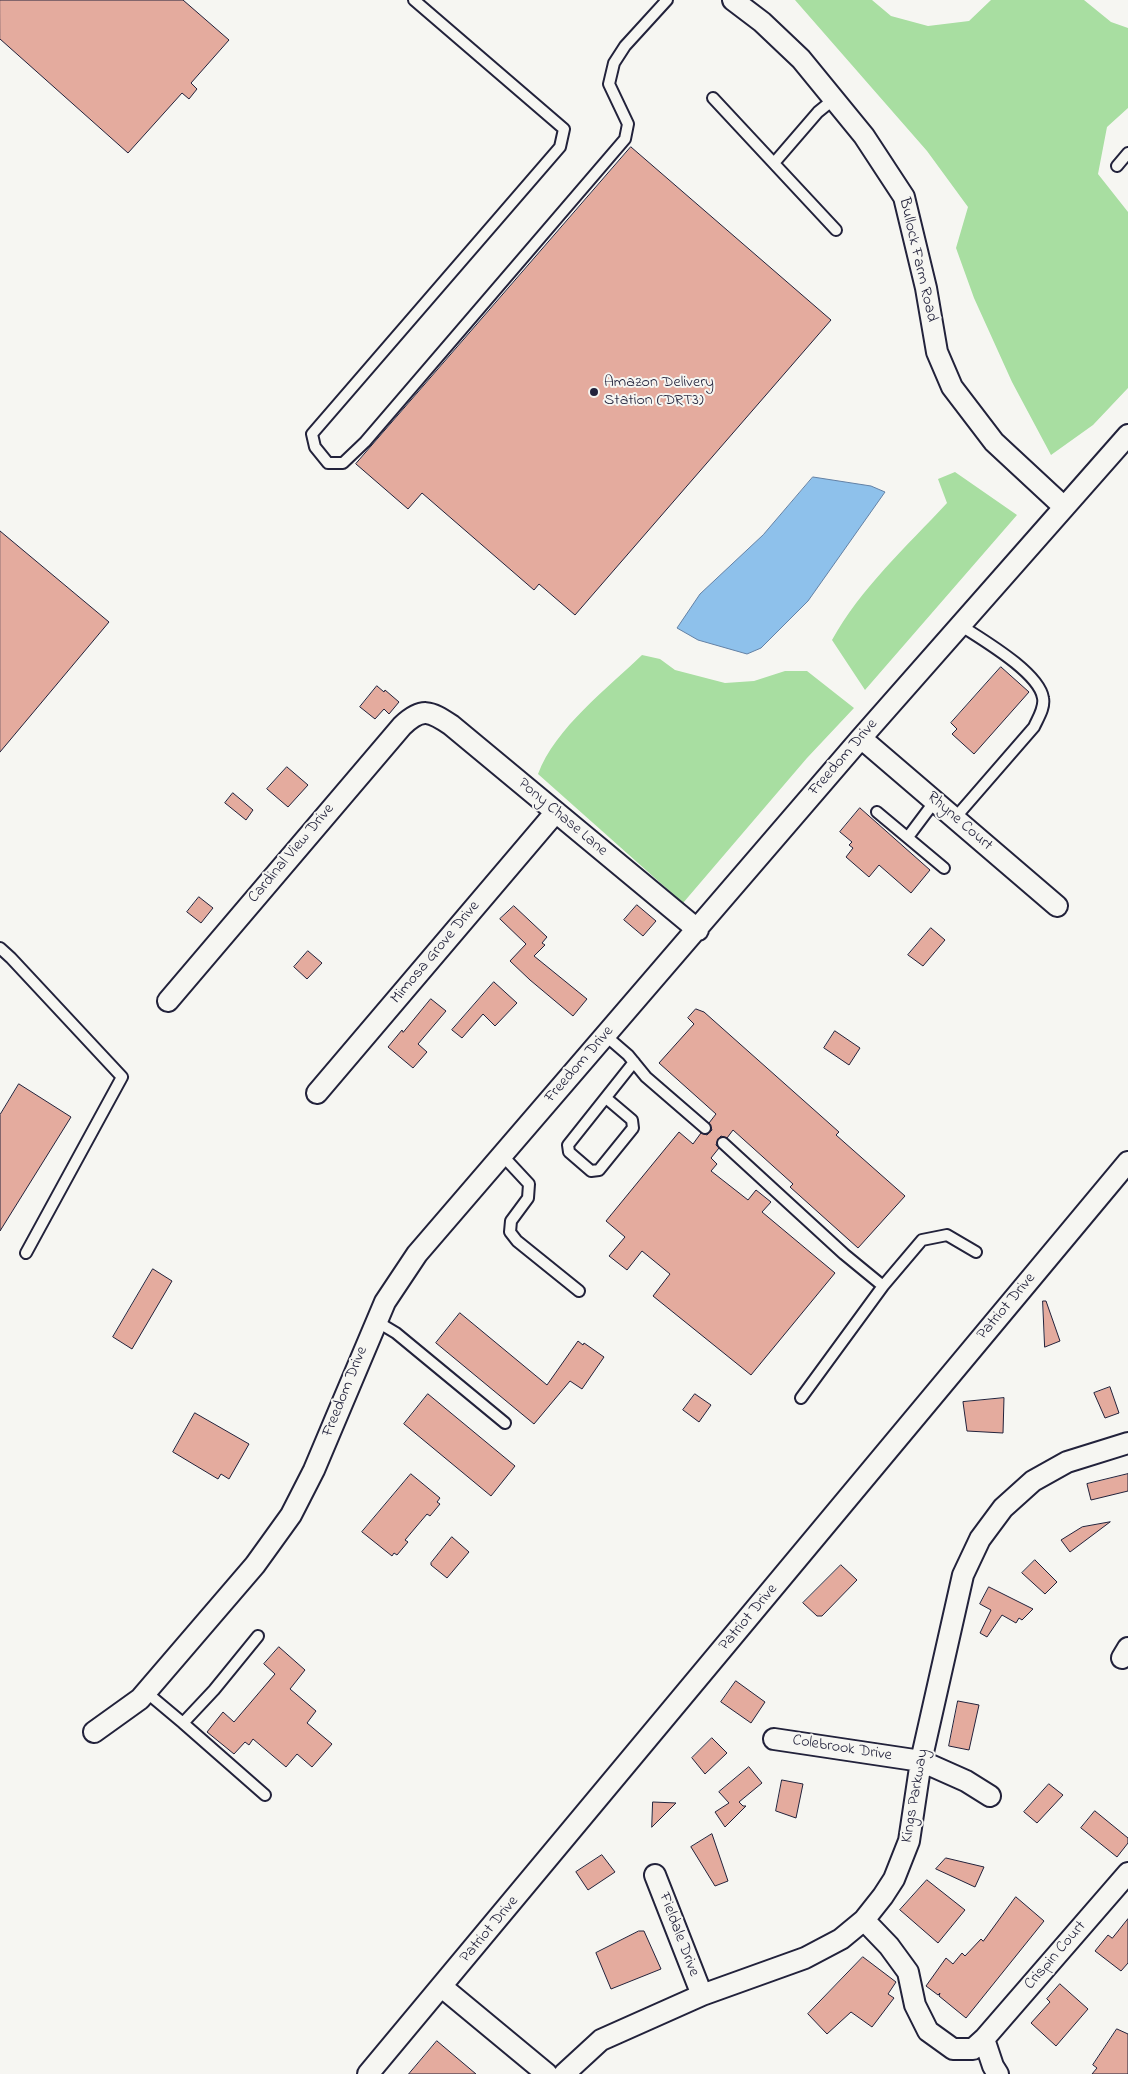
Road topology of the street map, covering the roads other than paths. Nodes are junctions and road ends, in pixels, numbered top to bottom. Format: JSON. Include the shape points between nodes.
{"nodes":[{"id":1,"x":414,"y":0,"type":"edge"},
{"id":2,"x":667,"y":0,"type":"edge"},
{"id":3,"x":733,"y":0,"type":"edge"},
{"id":4,"x":712,"y":98,"type":"dead end"},
{"id":5,"x":834,"y":99,"type":"junction"},
{"id":6,"x":1128,"y":153,"type":"edge"},
{"id":7,"x":774,"y":163,"type":"junction"},
{"id":8,"x":1117,"y":166,"type":"dead end"},
{"id":9,"x":836,"y":230,"type":"dead end"},
{"id":10,"x":1128,"y":435,"type":"edge"},
{"id":11,"x":1064,"y":508,"type":"junction"},
{"id":12,"x":960,"y":625,"type":"junction"},
{"id":13,"x":422,"y":713,"type":"joint"},
{"id":14,"x":862,"y":738,"type":"junction"},
{"id":15,"x":934,"y":801,"type":"junction"},
{"id":16,"x":877,"y":812,"type":"dead end"},
{"id":17,"x":555,"y":813,"type":"junction"},
{"id":18,"x":955,"y":818,"type":"junction"},
{"id":19,"x":908,"y":837,"type":"junction"},
{"id":20,"x":944,"y":868,"type":"dead end"},
{"id":21,"x":1057,"y":906,"type":"dead end"},
{"id":22,"x":698,"y":930,"type":"junction"},
{"id":23,"x":0,"y":948,"type":"edge"},
{"id":24,"x":168,"y":1001,"type":"dead end"},
{"id":25,"x":606,"y":1036,"type":"junction"},
{"id":26,"x":634,"y":1062,"type":"junction"},
{"id":27,"x":317,"y":1093,"type":"dead end"},
{"id":28,"x":606,"y":1098,"type":"junction"},
{"id":29,"x":705,"y":1128,"type":"dead end"},
{"id":30,"x":723,"y":1142,"type":"dead end"},
{"id":31,"x":502,"y":1155,"type":"junction"},
{"id":32,"x":1128,"y":1162,"type":"edge"},
{"id":33,"x":976,"y":1252,"type":"dead end"},
{"id":34,"x":26,"y":1254,"type":"dead end"},
{"id":35,"x":883,"y":1286,"type":"junction"},
{"id":36,"x":579,"y":1291,"type":"dead end"},
{"id":37,"x":376,"y":1321,"type":"junction"},
{"id":38,"x":801,"y":1398,"type":"dead end"},
{"id":39,"x":505,"y":1423,"type":"dead end"},
{"id":40,"x":1128,"y":1443,"type":"edge"},
{"id":41,"x":258,"y":1636,"type":"dead end"},
{"id":42,"x":146,"y":1692,"type":"junction"},
{"id":43,"x":183,"y":1723,"type":"junction"},
{"id":44,"x":94,"y":1732,"type":"dead end"},
{"id":45,"x":774,"y":1739,"type":"dead end"},
{"id":46,"x":921,"y":1760,"type":"junction"},
{"id":47,"x":265,"y":1795,"type":"dead end"},
{"id":48,"x":990,"y":1796,"type":"dead end"},
{"id":49,"x":1128,"y":1873,"type":"edge"},
{"id":50,"x":655,"y":1875,"type":"dead end"},
{"id":51,"x":864,"y":1920,"type":"junction"},
{"id":52,"x":442,"y":1987,"type":"junction"},
{"id":53,"x":702,"y":1995,"type":"junction"},
{"id":54,"x":984,"y":2038,"type":"junction"},
{"id":55,"x":368,"y":2074,"type":"edge"},
{"id":56,"x":548,"y":2074,"type":"edge"},
{"id":57,"x":564,"y":2074,"type":"edge"},
{"id":58,"x":998,"y":2074,"type":"edge"}],
"edges":[{"from":1,"to":2,"type":"lane","via":[[564,129],[560,147],[312,434],[315,447],[328,463],[343,463],[365,442],[625,139],[628,124],[610,84],[614,64]]},
{"from":3,"to":5,"type":"street","name":"Bullock Farm Road","via":[[801,59]]},
{"from":4,"to":7,"type":"lane"},
{"from":5,"to":7,"type":"lane","via":[[818,112]]},
{"from":5,"to":11,"type":"street","name":"Bullock Farm Road","via":[[864,136],[904,197],[926,288],[937,352],[952,387],[994,442]]},
{"from":6,"to":8,"type":"lane"},
{"from":7,"to":9,"type":"lane"},
{"from":10,"to":11,"type":"street","name":"Freedom Drive"},
{"from":11,"to":12,"type":"street","name":"Freedom Drive"},
{"from":12,"to":14,"type":"street","name":"Freedom Drive"},
{"from":12,"to":18,"type":"lane","via":[[1008,657],[1034,680],[1043,698],[1042,712],[1034,727]]},
{"from":13,"to":17,"type":"street","name":"Pony Chase Lane","via":[[434,714],[451,725]]},
{"from":13,"to":24,"type":"street","name":"Cardinal View Drive","via":[[412,717],[396,733]]},
{"from":14,"to":15,"type":"street","name":"Rhyne Court"},
{"from":14,"to":22,"type":"street","name":"Freedom Drive"},
{"from":15,"to":18,"type":"street","name":"Rhyne Court"},
{"from":15,"to":19,"type":"lane"},
{"from":16,"to":19,"type":"lane"},
{"from":17,"to":22,"type":"street","name":"Pony Chase Lane"},
{"from":17,"to":27,"type":"street","name":"Mimosa Grove Drive"},
{"from":18,"to":21,"type":"street","name":"Rhyne Court"},
{"from":19,"to":20,"type":"lane"},
{"from":22,"to":25,"type":"street","name":"Freedom Drive"},
{"from":23,"to":34,"type":"lane","via":[[122,1078]]},
{"from":25,"to":26,"type":"lane"},
{"from":25,"to":31,"type":"street","name":"Freedom Drive"},
{"from":26,"to":28,"type":"lane"},
{"from":26,"to":29,"type":"lane","via":[[646,1077]]},
{"from":28,"to":28,"type":"lane","via":[[568,1145],[569,1152],[591,1171],[599,1170],[633,1128],[632,1120]]},
{"from":30,"to":35,"type":"lane"},
{"from":31,"to":36,"type":"lane","via":[[529,1184],[528,1198],[511,1221],[510,1232]]},
{"from":31,"to":37,"type":"street","name":"Freedom Drive","via":[[417,1254]]},
{"from":32,"to":52,"type":"street","name":"Patriot Drive"},
{"from":33,"to":35,"type":"lane","via":[[948,1236],[922,1240]]},
{"from":35,"to":38,"type":"lane"},
{"from":37,"to":39,"type":"lane","via":[[396,1333]]},
{"from":37,"to":42,"type":"street","name":"Freedom Drive","via":[[314,1470],[290,1515],[255,1565]]},
{"from":40,"to":46,"type":"street","name":"Kings Parkway","via":[[1067,1462],[1033,1481],[1003,1508],[980,1539],[963,1575]]},
{"from":41,"to":43,"type":"lane"},
{"from":42,"to":43,"type":"lane"},
{"from":42,"to":44,"type":"street","name":"Freedom Drive"},
{"from":43,"to":47,"type":"lane"},
{"from":45,"to":46,"type":"street","name":"Colebrook Drive"},
{"from":46,"to":48,"type":"street","name":"Colebrook Drive"},
{"from":46,"to":51,"type":"street","name":"Kings Parkway","via":[[911,1831],[902,1860],[883,1896]]},
{"from":49,"to":54,"type":"street","name":"Crispin Court"},
{"from":50,"to":53,"type":"street","name":"Fieldale Drive"},
{"from":51,"to":53,"type":"street","name":"Kings Parkway","via":[[841,1939],[805,1958]]},
{"from":51,"to":54,"type":"street","via":[[908,1972],[915,2006],[928,2031],[953,2049],[973,2049]]},
{"from":52,"to":55,"type":"street","name":"Patriot Drive"},
{"from":52,"to":56,"type":"street"},
{"from":53,"to":57,"type":"street","name":"Kings Parkway","via":[[601,2040]]},
{"from":54,"to":58,"type":"street"}]}
